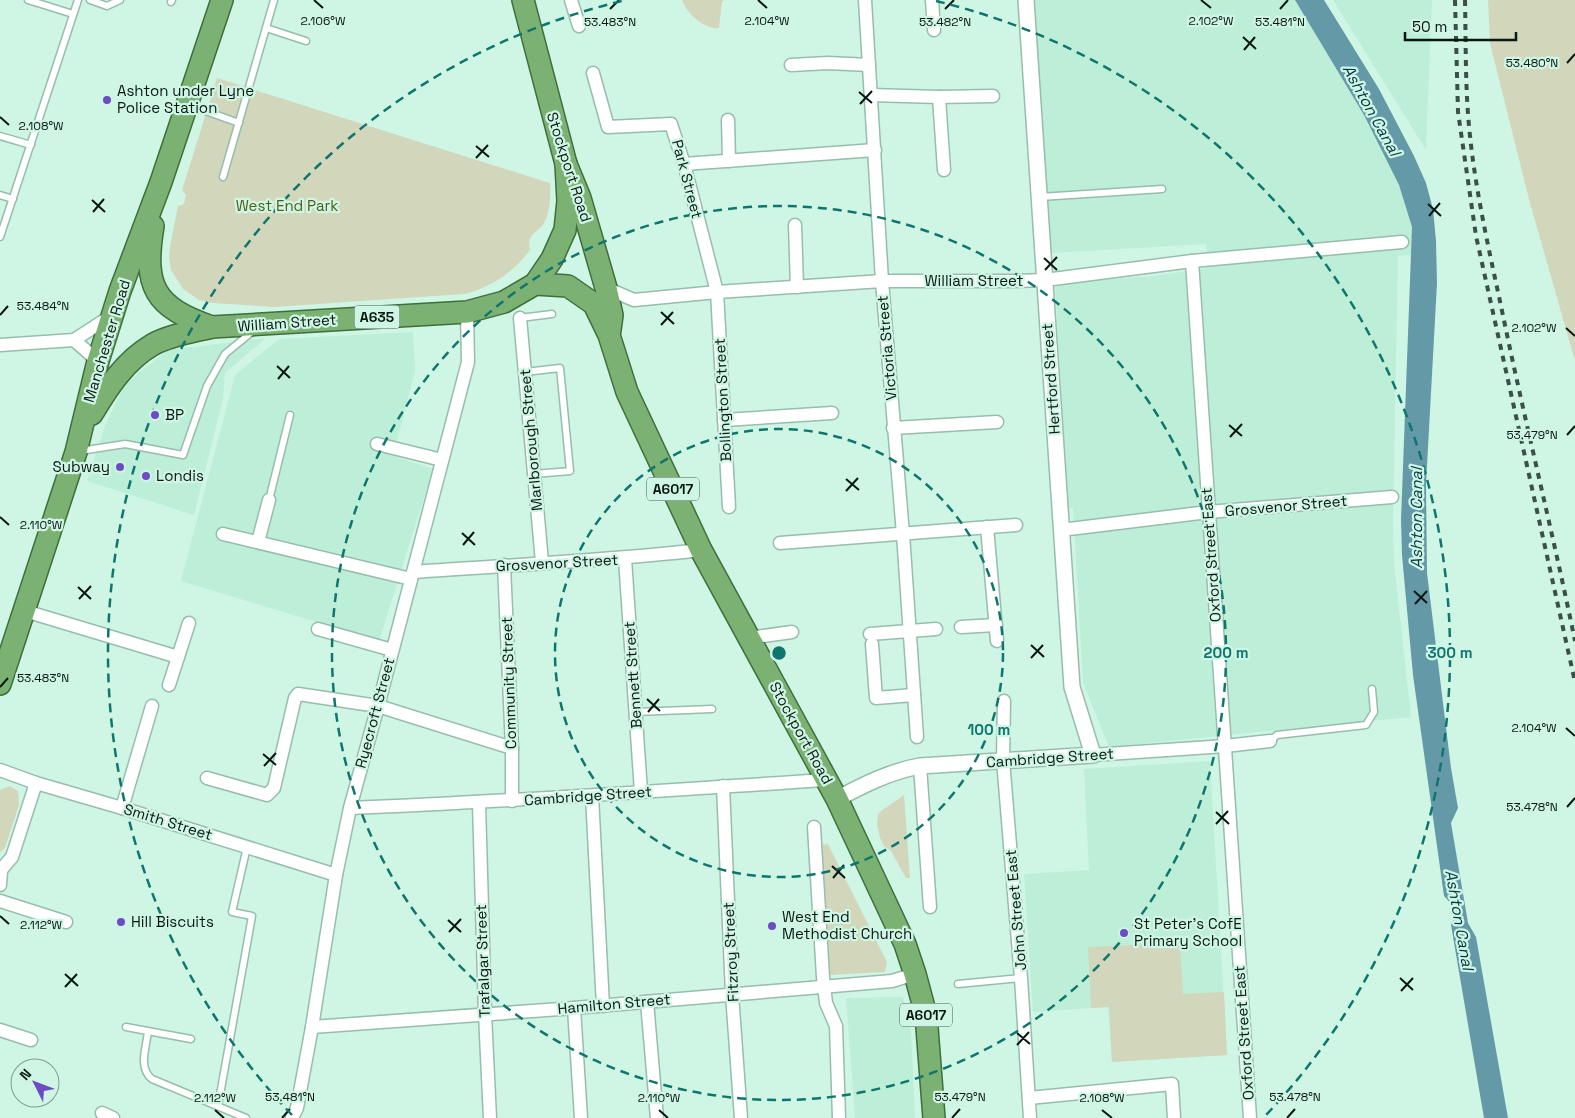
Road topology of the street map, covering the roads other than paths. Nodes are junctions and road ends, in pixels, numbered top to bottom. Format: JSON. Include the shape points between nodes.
{"nodes":[{"id":1,"x":28,"y":0,"type":"edge"},
{"id":2,"x":78,"y":0,"type":"edge"},
{"id":3,"x":90,"y":0,"type":"edge"},
{"id":4,"x":120,"y":0,"type":"edge"},
{"id":5,"x":222,"y":0,"type":"edge"},
{"id":6,"x":274,"y":0,"type":"edge"},
{"id":7,"x":523,"y":0,"type":"edge"},
{"id":8,"x":571,"y":0,"type":"edge"},
{"id":9,"x":865,"y":0,"type":"edge"},
{"id":10,"x":932,"y":0,"type":"edge"},
{"id":11,"x":1026,"y":0,"type":"edge"},
{"id":12,"x":73,"y":14,"type":"junction"},
{"id":13,"x":579,"y":26,"type":"dead end"},
{"id":14,"x":266,"y":28,"type":"junction"},
{"id":15,"x":934,"y":30,"type":"dead end"},
{"id":16,"x":306,"y":41,"type":"dead end"},
{"id":17,"x":792,"y":65,"type":"dead end"},
{"id":18,"x":869,"y":65,"type":"junction"},
{"id":19,"x":593,"y":73,"type":"dead end"},
{"id":20,"x":871,"y":94,"type":"junction"},
{"id":21,"x":993,"y":96,"type":"dead end"},
{"id":22,"x":940,"y":97,"type":"junction"},
{"id":23,"x":188,"y":105,"type":"junction"},
{"id":24,"x":728,"y":120,"type":"dead end"},
{"id":25,"x":239,"y":123,"type":"junction"},
{"id":26,"x":0,"y":136,"type":"edge"},
{"id":27,"x":31,"y":146,"type":"junction"},
{"id":28,"x":875,"y":150,"type":"junction"},
{"id":29,"x":729,"y":161,"type":"junction"},
{"id":30,"x":566,"y":164,"type":"junction"},
{"id":31,"x":684,"y":164,"type":"junction"},
{"id":32,"x":944,"y":170,"type":"dead end"},
{"id":33,"x":223,"y":178,"type":"dead end"},
{"id":34,"x":161,"y":182,"type":"junction"},
{"id":35,"x":1162,"y":189,"type":"dead end"},
{"id":36,"x":0,"y":195,"type":"edge"},
{"id":37,"x":1039,"y":197,"type":"junction"},
{"id":38,"x":13,"y":199,"type":"junction"},
{"id":39,"x":795,"y":225,"type":"dead end"},
{"id":40,"x":0,"y":237,"type":"edge"},
{"id":41,"x":1402,"y":242,"type":"dead end"},
{"id":42,"x":1192,"y":261,"type":"junction"},
{"id":43,"x":1045,"y":280,"type":"junction"},
{"id":44,"x":882,"y":281,"type":"junction"},
{"id":45,"x":535,"y":284,"type":"junction"},
{"id":46,"x":797,"y":287,"type":"junction"},
{"id":47,"x":606,"y":288,"type":"junction"},
{"id":48,"x":717,"y":292,"type":"junction"},
{"id":49,"x":467,"y":312,"type":"junction"},
{"id":50,"x":552,"y":314,"type":"dead end"},
{"id":51,"x":114,"y":315,"type":"junction"},
{"id":52,"x":520,"y":318,"type":"joint"},
{"id":53,"x":261,"y":324,"type":"junction"},
{"id":54,"x":212,"y":327,"type":"junction"},
{"id":55,"x":609,"y":335,"type":"junction"},
{"id":56,"x":74,"y":340,"type":"junction"},
{"id":57,"x":0,"y":345,"type":"edge"},
{"id":58,"x":98,"y":361,"type":"junction"},
{"id":59,"x":525,"y":372,"type":"junction"},
{"id":60,"x":832,"y":413,"type":"dead end"},
{"id":61,"x":290,"y":415,"type":"dead end"},
{"id":62,"x":724,"y":420,"type":"junction"},
{"id":63,"x":997,"y":422,"type":"dead end"},
{"id":64,"x":894,"y":428,"type":"junction"},
{"id":65,"x":78,"y":442,"type":"junction"},
{"id":66,"x":377,"y":444,"type":"dead end"},
{"id":67,"x":442,"y":460,"type":"junction"},
{"id":68,"x":534,"y":474,"type":"junction"},
{"id":69,"x":1392,"y":497,"type":"dead end"},
{"id":70,"x":269,"y":500,"type":"joint"},
{"id":71,"x":729,"y":507,"type":"dead end"},
{"id":72,"x":1208,"y":512,"type":"junction"},
{"id":73,"x":1016,"y":525,"type":"dead end"},
{"id":74,"x":987,"y":527,"type":"junction"},
{"id":75,"x":1061,"y":530,"type":"junction"},
{"id":76,"x":223,"y":534,"type":"dead end"},
{"id":77,"x":903,"y":534,"type":"junction"},
{"id":78,"x":258,"y":542,"type":"junction"},
{"id":79,"x":780,"y":543,"type":"dead end"},
{"id":80,"x":701,"y":550,"type":"junction"},
{"id":81,"x":625,"y":559,"type":"junction"},
{"id":82,"x":542,"y":562,"type":"junction"},
{"id":83,"x":504,"y":565,"type":"junction"},
{"id":84,"x":412,"y":576,"type":"junction"},
{"id":85,"x":24,"y":611,"type":"junction"},
{"id":86,"x":189,"y":622,"type":"dead end"},
{"id":87,"x":996,"y":625,"type":"junction"},
{"id":88,"x":961,"y":627,"type":"dead end"},
{"id":89,"x":318,"y":629,"type":"dead end"},
{"id":90,"x":936,"y":629,"type":"dead end"},
{"id":91,"x":910,"y":631,"type":"junction"},
{"id":92,"x":792,"y":632,"type":"dead end"},
{"id":93,"x":749,"y":638,"type":"junction"},
{"id":94,"x":997,"y":641,"type":"dead end"},
{"id":95,"x":392,"y":650,"type":"junction"},
{"id":96,"x":178,"y":657,"type":"junction"},
{"id":97,"x":0,"y":684,"type":"edge"},
{"id":98,"x":169,"y":685,"type":"dead end"},
{"id":99,"x":1372,"y":689,"type":"dead end"},
{"id":100,"x":914,"y":695,"type":"junction"},
{"id":101,"x":1004,"y":701,"type":"dead end"},
{"id":102,"x":152,"y":706,"type":"dead end"},
{"id":103,"x":378,"y":706,"type":"junction"},
{"id":104,"x":712,"y":709,"type":"dead end"},
{"id":105,"x":636,"y":712,"type":"junction"},
{"id":106,"x":917,"y":737,"type":"dead end"},
{"id":107,"x":1270,"y":741,"type":"joint"},
{"id":108,"x":1225,"y":746,"type":"junction"},
{"id":109,"x":512,"y":748,"type":"junction"},
{"id":110,"x":1093,"y":755,"type":"junction"},
{"id":111,"x":1003,"y":760,"type":"junction"},
{"id":112,"x":920,"y":766,"type":"junction"},
{"id":113,"x":0,"y":770,"type":"edge"},
{"id":114,"x":207,"y":778,"type":"dead end"},
{"id":115,"x":826,"y":780,"type":"junction"},
{"id":116,"x":36,"y":783,"type":"junction"},
{"id":117,"x":723,"y":786,"type":"junction"},
{"id":118,"x":641,"y":792,"type":"junction"},
{"id":119,"x":592,"y":796,"type":"junction"},
{"id":120,"x":837,"y":799,"type":"junction"},
{"id":121,"x":512,"y":801,"type":"junction"},
{"id":122,"x":479,"y":803,"type":"junction"},
{"id":123,"x":122,"y":808,"type":"junction"},
{"id":124,"x":350,"y":808,"type":"junction"},
{"id":125,"x":814,"y":827,"type":"dead end"},
{"id":126,"x":247,"y":847,"type":"junction"},
{"id":127,"x":0,"y":871,"type":"edge"},
{"id":128,"x":336,"y":875,"type":"junction"},
{"id":129,"x":0,"y":885,"type":"edge"},
{"id":130,"x":0,"y":901,"type":"edge"},
{"id":131,"x":930,"y":907,"type":"dead end"},
{"id":132,"x":66,"y":922,"type":"dead end"},
{"id":133,"x":915,"y":974,"type":"junction"},
{"id":134,"x":1021,"y":978,"type":"junction"},
{"id":135,"x":958,"y":984,"type":"dead end"},
{"id":136,"x":825,"y":986,"type":"junction"},
{"id":137,"x":732,"y":994,"type":"junction"},
{"id":138,"x":647,"y":1002,"type":"junction"},
{"id":139,"x":603,"y":1006,"type":"junction"},
{"id":140,"x":574,"y":1008,"type":"junction"},
{"id":141,"x":485,"y":1014,"type":"junction"},
{"id":142,"x":126,"y":1027,"type":"dead end"},
{"id":143,"x":312,"y":1027,"type":"junction"},
{"id":144,"x":0,"y":1030,"type":"edge"},
{"id":145,"x":148,"y":1032,"type":"junction"},
{"id":146,"x":191,"y":1039,"type":"dead end"},
{"id":147,"x":31,"y":1040,"type":"dead end"},
{"id":148,"x":1029,"y":1098,"type":"junction"},
{"id":149,"x":218,"y":1106,"type":"junction"},
{"id":150,"x":246,"y":1118,"type":"edge"},
{"id":151,"x":292,"y":1118,"type":"edge"},
{"id":152,"x":490,"y":1118,"type":"edge"},
{"id":153,"x":581,"y":1118,"type":"edge"},
{"id":154,"x":658,"y":1118,"type":"edge"},
{"id":155,"x":741,"y":1118,"type":"edge"},
{"id":156,"x":839,"y":1118,"type":"edge"},
{"id":157,"x":934,"y":1118,"type":"edge"},
{"id":158,"x":1030,"y":1118,"type":"edge"},
{"id":159,"x":1174,"y":1118,"type":"edge"},
{"id":160,"x":1250,"y":1118,"type":"edge"}],
"edges":[{"from":1,"to":12,"type":"lane"},
{"from":2,"to":12,"type":"lane"},
{"from":3,"to":4,"type":"lane","via":[[107,6]]},
{"from":5,"to":23,"type":"highway","name":"Manchester Road","number":"A635"},
{"from":6,"to":14,"type":"lane"},
{"from":7,"to":30,"type":"highway","name":"Stockport Road","number":"A635"},
{"from":8,"to":13,"type":"street"},
{"from":9,"to":18,"type":"street","name":"Victoria Street"},
{"from":10,"to":15,"type":"street"},
{"from":11,"to":37,"type":"street","name":"Hertford Street"},
{"from":12,"to":27,"type":"lane"},
{"from":14,"to":16,"type":"lane"},
{"from":14,"to":25,"type":"lane"},
{"from":17,"to":18,"type":"street"},
{"from":18,"to":20,"type":"street","name":"Victoria Street"},
{"from":19,"to":31,"type":"street","name":"Park Street","via":[[608,127],[671,124]]},
{"from":20,"to":22,"type":"street"},
{"from":20,"to":28,"type":"street","name":"Victoria Street"},
{"from":21,"to":22,"type":"street"},
{"from":22,"to":32,"type":"street"},
{"from":23,"to":25,"type":"lane"},
{"from":23,"to":34,"type":"highway","name":"Manchester Road","number":"A635"},
{"from":24,"to":29,"type":"street"},
{"from":25,"to":33,"type":"lane"},
{"from":26,"to":27,"type":"lane"},
{"from":27,"to":38,"type":"lane"},
{"from":28,"to":29,"type":"street"},
{"from":28,"to":44,"type":"street","name":"Victoria Street"},
{"from":29,"to":31,"type":"street"},
{"from":30,"to":45,"type":"highway","number":"A635","via":[[568,200],[565,230],[552,259]]},
{"from":30,"to":47,"type":"highway","name":"Stockport Road","number":"A6017","via":[[580,198]]},
{"from":31,"to":48,"type":"street","name":"Park Street"},
{"from":34,"to":51,"type":"highway","name":"Manchester Road","number":"A635"},
{"from":34,"to":54,"type":"highway","number":"A635","via":[[151,238],[149,269],[154,288],[170,308]]},
{"from":35,"to":37,"type":"lane"},
{"from":36,"to":38,"type":"lane"},
{"from":37,"to":43,"type":"street","name":"Hertford Street"},
{"from":38,"to":40,"type":"lane"},
{"from":39,"to":46,"type":"street"},
{"from":41,"to":42,"type":"street","name":"William Street"},
{"from":42,"to":43,"type":"street","name":"William Street"},
{"from":42,"to":72,"type":"street","name":"Oxford Street East"},
{"from":43,"to":44,"type":"street","name":"William Street"},
{"from":43,"to":75,"type":"street","name":"Hertford Street"},
{"from":44,"to":46,"type":"street","name":"William Street"},
{"from":44,"to":64,"type":"street","name":"Victoria Street"},
{"from":45,"to":49,"type":"highway","name":"William Street","number":"A635","via":[[504,302]]},
{"from":45,"to":55,"type":"highway","name":"Stockport Road","number":"A6017","via":[[568,286],[584,296],[594,304]]},
{"from":46,"to":48,"type":"street","name":"William Street"},
{"from":47,"to":48,"type":"street","name":"William Street","via":[[634,300]]},
{"from":47,"to":55,"type":"highway","name":"Stockport Road","number":"A6017","via":[[612,315]]},
{"from":48,"to":62,"type":"street","name":"Bollington Street"},
{"from":49,"to":53,"type":"highway","name":"William Street","number":"A635"},
{"from":49,"to":67,"type":"street","name":"Ryecroft Street","via":[[468,362]]},
{"from":50,"to":52,"type":"lane"},
{"from":51,"to":56,"type":"street"},
{"from":51,"to":58,"type":"highway","name":"Manchester Road","number":"A635"},
{"from":52,"to":59,"type":"street","name":"Marlborough Street"},
{"from":53,"to":54,"type":"highway","name":"William Street","number":"A635"},
{"from":53,"to":65,"type":"lane","via":[[224,354],[207,386],[183,455],[125,444]]},
{"from":54,"to":65,"type":"highway","number":"A635","via":[[153,345],[124,366],[106,389]]},
{"from":55,"to":80,"type":"highway","name":"Stockport Road","number":"A6017","via":[[627,392]]},
{"from":56,"to":57,"type":"street"},
{"from":56,"to":58,"type":"street"},
{"from":58,"to":65,"type":"highway","name":"Manchester Road","number":"A635"},
{"from":59,"to":68,"type":"street","name":"Marlborough Street"},
{"from":59,"to":68,"type":"lane","via":[[560,368],[570,471]]},
{"from":60,"to":62,"type":"street"},
{"from":61,"to":70,"type":"lane"},
{"from":62,"to":71,"type":"street","name":"Bollington Street"},
{"from":63,"to":64,"type":"street"},
{"from":64,"to":77,"type":"street","name":"Victoria Street"},
{"from":65,"to":85,"type":"highway","name":"Manchester Road","number":"A635"},
{"from":66,"to":67,"type":"street"},
{"from":67,"to":84,"type":"street","name":"Ryecroft Street"},
{"from":68,"to":82,"type":"street","name":"Marlborough Street"},
{"from":69,"to":72,"type":"street","name":"Grosvenor Street"},
{"from":70,"to":78,"type":"street"},
{"from":72,"to":75,"type":"street","name":"Grosvenor Street"},
{"from":72,"to":108,"type":"street","name":"Oxford Street East"},
{"from":73,"to":74,"type":"street"},
{"from":74,"to":77,"type":"street"},
{"from":74,"to":87,"type":"street"},
{"from":75,"to":110,"type":"street","name":"Hertford Street","via":[[1072,687]]},
{"from":76,"to":78,"type":"street","name":"Grosvenor Street"},
{"from":77,"to":79,"type":"street"},
{"from":77,"to":91,"type":"street","name":"Victoria Street"},
{"from":78,"to":84,"type":"street","name":"Grosvenor Street"},
{"from":80,"to":81,"type":"street","name":"Grosvenor Street"},
{"from":80,"to":93,"type":"highway","name":"Stockport Road","number":"A6017"},
{"from":81,"to":82,"type":"street","name":"Grosvenor Street"},
{"from":81,"to":105,"type":"street","name":"Bennett Street"},
{"from":82,"to":83,"type":"street","name":"Grosvenor Street"},
{"from":83,"to":84,"type":"street","name":"Grosvenor Street"},
{"from":83,"to":109,"type":"street","name":"Community Street"},
{"from":84,"to":95,"type":"street","name":"Ryecroft Street"},
{"from":85,"to":96,"type":"street"},
{"from":85,"to":97,"type":"highway","name":"Manchester Road","number":"A635"},
{"from":86,"to":96,"type":"street"},
{"from":87,"to":88,"type":"street"},
{"from":87,"to":94,"type":"street"},
{"from":89,"to":95,"type":"street"},
{"from":90,"to":91,"type":"street"},
{"from":91,"to":100,"type":"street","name":"Victoria Street"},
{"from":91,"to":100,"type":"street","via":[[871,639],[876,698]]},
{"from":92,"to":93,"type":"street"},
{"from":93,"to":115,"type":"highway","name":"Stockport Road","number":"A6017"},
{"from":95,"to":103,"type":"street","name":"Ryecroft Street"},
{"from":96,"to":98,"type":"street"},
{"from":99,"to":107,"type":"lane","via":[[1374,712],[1366,725],[1277,735]]},
{"from":100,"to":106,"type":"street","name":"Victoria Street"},
{"from":101,"to":111,"type":"street","name":"John Street East"},
{"from":102,"to":123,"type":"street"},
{"from":103,"to":109,"type":"street"},
{"from":103,"to":114,"type":"street","via":[[298,694],[274,788],[267,795]]},
{"from":103,"to":124,"type":"street","name":"Ryecroft Street"},
{"from":104,"to":105,"type":"lane"},
{"from":105,"to":118,"type":"street","name":"Bennett Street"},
{"from":107,"to":108,"type":"street","name":"Cambridge Street"},
{"from":108,"to":110,"type":"street","name":"Cambridge Street"},
{"from":108,"to":160,"type":"street","name":"Oxford Street East"},
{"from":109,"to":121,"type":"street","name":"Community Street"},
{"from":110,"to":111,"type":"street","name":"Cambridge Street"},
{"from":111,"to":112,"type":"street","name":"Cambridge Street"},
{"from":111,"to":134,"type":"street","name":"John Street East"},
{"from":112,"to":120,"type":"street","name":"Cambridge Street","via":[[903,769]]},
{"from":112,"to":131,"type":"street"},
{"from":113,"to":116,"type":"street","name":"Smith Street"},
{"from":115,"to":117,"type":"street","name":"Cambridge Street"},
{"from":115,"to":120,"type":"highway","name":"Stockport Road","number":"A6017"},
{"from":116,"to":123,"type":"street","name":"Smith Street"},
{"from":116,"to":127,"type":"street","via":[[12,857]]},
{"from":117,"to":118,"type":"street","name":"Cambridge Street"},
{"from":117,"to":137,"type":"street","name":"Fitzroy Street"},
{"from":118,"to":119,"type":"street","name":"Cambridge Street"},
{"from":119,"to":121,"type":"street","name":"Cambridge Street"},
{"from":119,"to":139,"type":"street"},
{"from":120,"to":133,"type":"highway","name":"Stockport Road","number":"A6017","via":[[905,944]]},
{"from":121,"to":122,"type":"street","name":"Cambridge Street"},
{"from":122,"to":124,"type":"street","name":"Cambridge Street"},
{"from":122,"to":141,"type":"street","name":"Trafalgar Street"},
{"from":123,"to":126,"type":"street","name":"Smith Street"},
{"from":124,"to":128,"type":"street","name":"Ryecroft Street"},
{"from":125,"to":136,"type":"street"},
{"from":126,"to":128,"type":"street","name":"Smith Street"},
{"from":126,"to":149,"type":"lane","via":[[232,912],[252,916]]},
{"from":127,"to":129,"type":"street"},
{"from":128,"to":143,"type":"street","name":"Ryecroft Street"},
{"from":130,"to":132,"type":"street"},
{"from":133,"to":136,"type":"street","name":"Hamilton Street","via":[[892,981]]},
{"from":133,"to":157,"type":"highway","name":"Stockport Road","number":"A6017","via":[[926,1015]]},
{"from":134,"to":135,"type":"lane"},
{"from":134,"to":148,"type":"street","name":"John Street East"},
{"from":136,"to":137,"type":"street","name":"Hamilton Street"},
{"from":136,"to":156,"type":"street","via":[[826,1003],[836,1026]]},
{"from":137,"to":138,"type":"street","name":"Hamilton Street"},
{"from":137,"to":155,"type":"street","name":"Fitzroy Street"},
{"from":138,"to":139,"type":"street","name":"Hamilton Street"},
{"from":138,"to":154,"type":"street"},
{"from":139,"to":140,"type":"street","name":"Hamilton Street"},
{"from":140,"to":141,"type":"street","name":"Hamilton Street"},
{"from":140,"to":153,"type":"street"},
{"from":141,"to":143,"type":"street","name":"Hamilton Street"},
{"from":141,"to":152,"type":"street","name":"Trafalgar Street"},
{"from":142,"to":145,"type":"lane"},
{"from":143,"to":151,"type":"street","name":"Ryecroft Street","via":[[297,1108]]},
{"from":144,"to":147,"type":"street"},
{"from":145,"to":146,"type":"lane"},
{"from":145,"to":149,"type":"lane","via":[[144,1069],[147,1075]]},
{"from":148,"to":158,"type":"street","name":"John Street East"},
{"from":148,"to":159,"type":"street","via":[[1172,1084]]},
{"from":149,"to":150,"type":"lane"}]}
